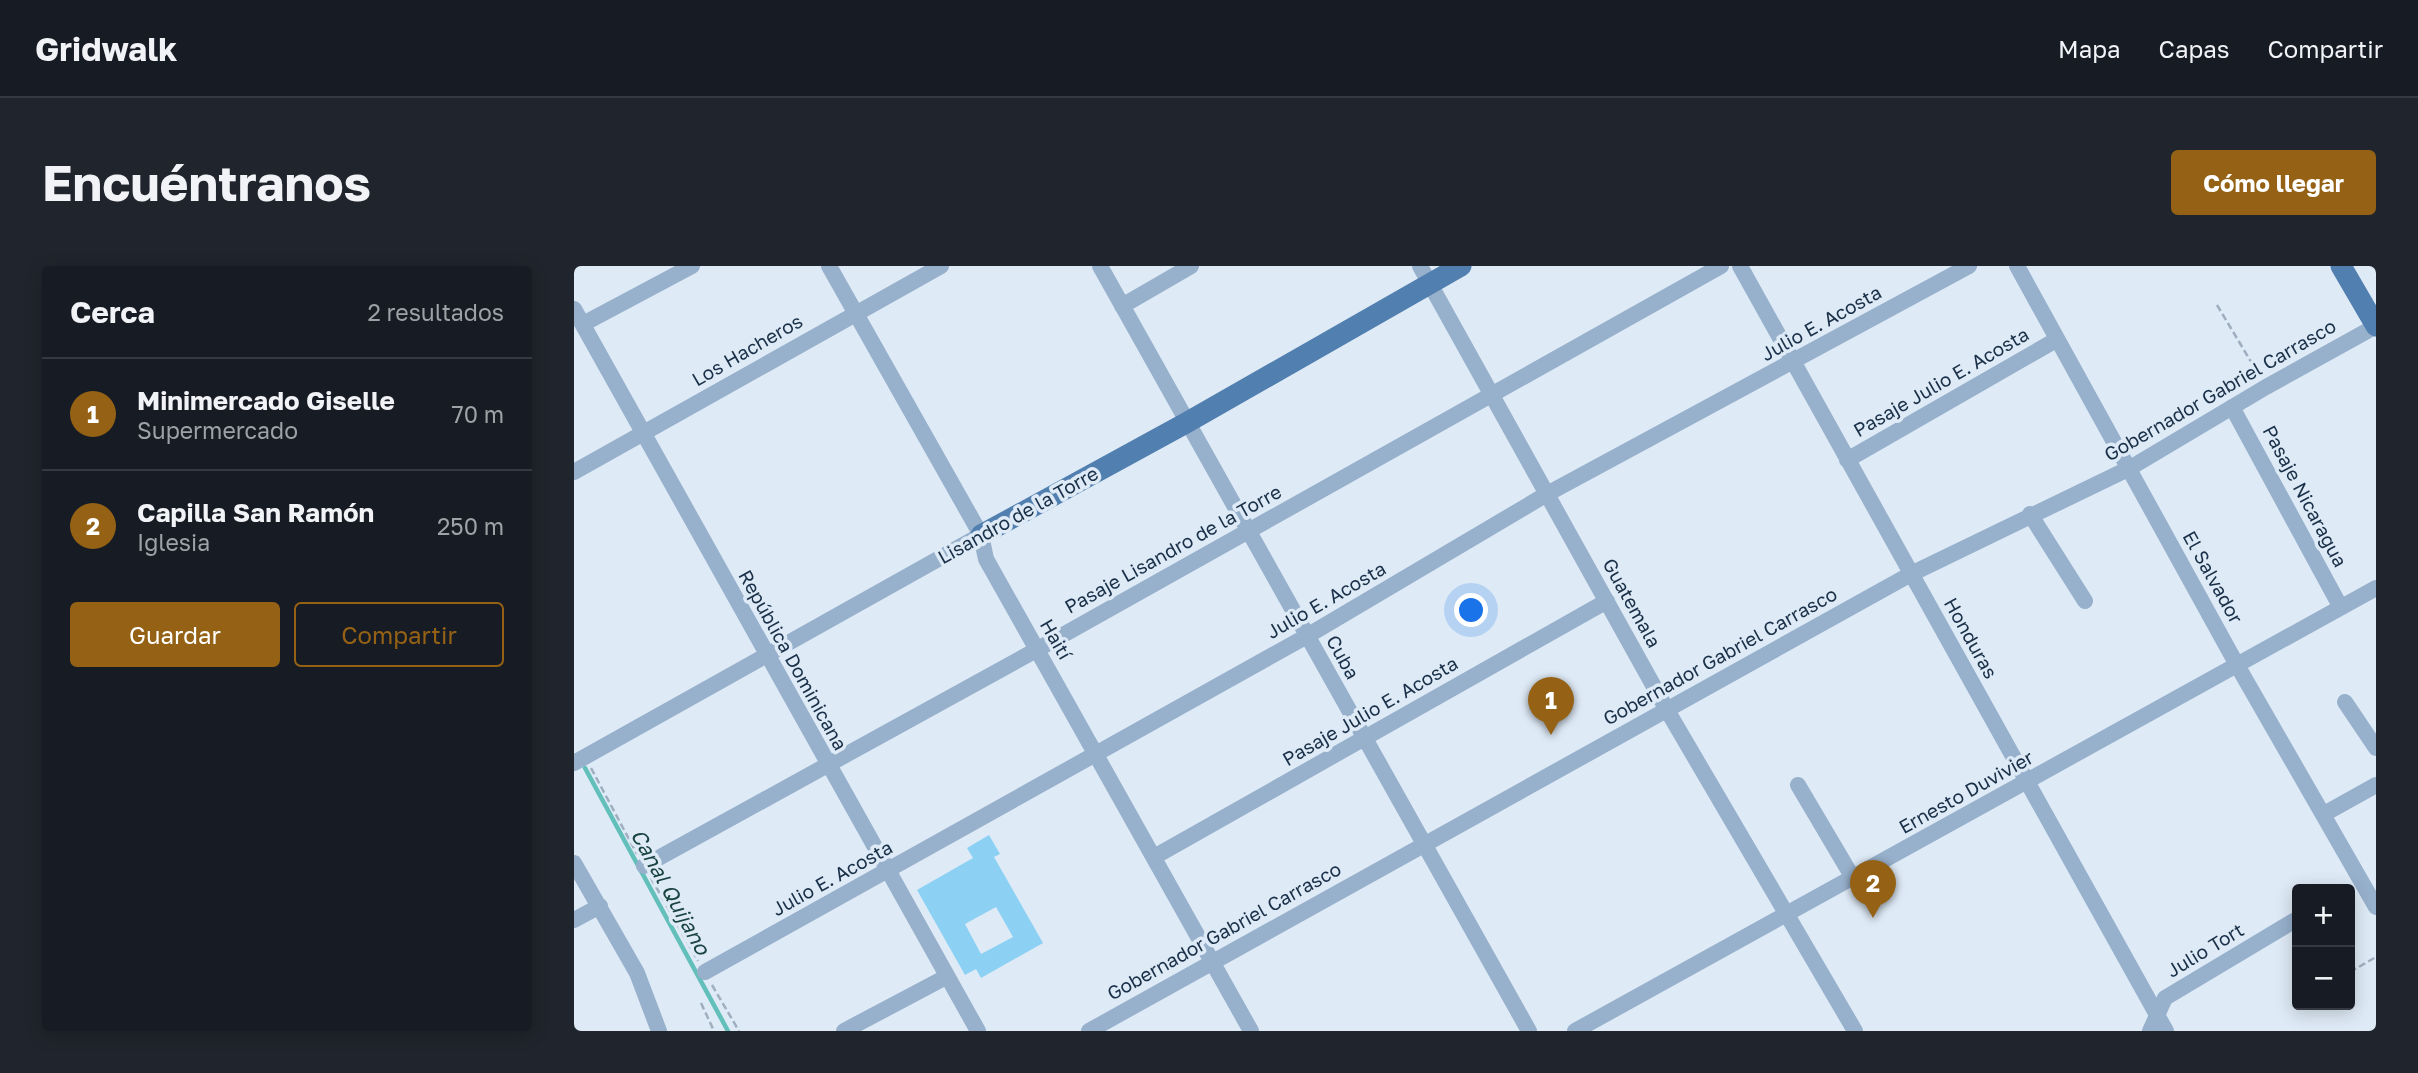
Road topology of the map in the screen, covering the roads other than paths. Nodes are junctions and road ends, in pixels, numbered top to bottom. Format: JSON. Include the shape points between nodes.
{"nodes":[{"id":1,"x":692,"y":266,"type":"edge"},
{"id":2,"x":829,"y":266,"type":"edge"},
{"id":3,"x":941,"y":266,"type":"edge"},
{"id":4,"x":1100,"y":266,"type":"edge"},
{"id":5,"x":1191,"y":266,"type":"edge"},
{"id":6,"x":1461,"y":266,"type":"edge"},
{"id":7,"x":1721,"y":266,"type":"edge"},
{"id":8,"x":1740,"y":266,"type":"edge"},
{"id":9,"x":1969,"y":266,"type":"edge"},
{"id":10,"x":2017,"y":266,"type":"edge"},
{"id":11,"x":2341,"y":266,"type":"edge"},
{"id":12,"x":1424,"y":275,"type":"edge"},
{"id":13,"x":1122,"y":306,"type":"junction"},
{"id":14,"x":574,"y":309,"type":"edge"},
{"id":15,"x":855,"y":313,"type":"junction"},
{"id":16,"x":583,"y":324,"type":"junction"},
{"id":17,"x":2376,"y":326,"type":"edge"},
{"id":18,"x":2056,"y":340,"type":"junction"},
{"id":19,"x":1793,"y":363,"type":"junction"},
{"id":20,"x":1492,"y":395,"type":"junction"},
{"id":21,"x":2232,"y":407,"type":"junction"},
{"id":22,"x":1186,"y":423,"type":"junction"},
{"id":23,"x":643,"y":433,"type":"junction"},
{"id":24,"x":1847,"y":460,"type":"junction"},
{"id":25,"x":2130,"y":468,"type":"junction"},
{"id":26,"x":574,"y":472,"type":"edge"},
{"id":27,"x":1547,"y":494,"type":"junction"},
{"id":28,"x":2030,"y":514,"type":"junction"},
{"id":29,"x":1248,"y":531,"type":"junction"},
{"id":30,"x":981,"y":535,"type":"junction"},
{"id":31,"x":1911,"y":574,"type":"junction"},
{"id":32,"x":2374,"y":593,"type":"edge"},
{"id":33,"x":1607,"y":601,"type":"junction"},
{"id":34,"x":2085,"y":601,"type":"dead end"},
{"id":35,"x":2340,"y":606,"type":"junction"},
{"id":36,"x":1307,"y":636,"type":"junction"},
{"id":37,"x":1038,"y":649,"type":"junction"},
{"id":38,"x":766,"y":656,"type":"junction"},
{"id":39,"x":2237,"y":665,"type":"junction"},
{"id":40,"x":2345,"y":702,"type":"dead end"},
{"id":41,"x":1667,"y":710,"type":"junction"},
{"id":42,"x":1365,"y":738,"type":"junction"},
{"id":43,"x":2376,"y":748,"type":"edge"},
{"id":44,"x":1096,"y":753,"type":"junction"},
{"id":45,"x":579,"y":760,"type":"edge"},
{"id":46,"x":827,"y":765,"type":"junction"},
{"id":47,"x":2027,"y":782,"type":"junction"},
{"id":48,"x":1798,"y":785,"type":"dead end"},
{"id":49,"x":2376,"y":785,"type":"edge"},
{"id":50,"x":2324,"y":814,"type":"junction"},
{"id":51,"x":1425,"y":843,"type":"junction"},
{"id":52,"x":1154,"y":857,"type":"junction"},
{"id":53,"x":574,"y":863,"type":"edge"},
{"id":54,"x":644,"y":866,"type":"road end"},
{"id":55,"x":887,"y":871,"type":"junction"},
{"id":56,"x":1853,"y":878,"type":"junction"},
{"id":57,"x":2361,"y":880,"type":"junction"},
{"id":58,"x":2354,"y":884,"type":"edge"},
{"id":59,"x":600,"y":906,"type":"junction"},
{"id":60,"x":2376,"y":907,"type":"edge"},
{"id":61,"x":1787,"y":914,"type":"junction"},
{"id":62,"x":574,"y":920,"type":"edge"},
{"id":63,"x":2292,"y":922,"type":"edge"},
{"id":64,"x":1214,"y":964,"type":"junction"},
{"id":65,"x":705,"y":972,"type":"road end"},
{"id":66,"x":946,"y":977,"type":"junction"},
{"id":67,"x":2157,"y":1015,"type":"junction"},
{"id":68,"x":659,"y":1031,"type":"edge"},
{"id":69,"x":844,"y":1031,"type":"edge"},
{"id":70,"x":978,"y":1031,"type":"edge"},
{"id":71,"x":1089,"y":1031,"type":"edge"},
{"id":72,"x":1251,"y":1031,"type":"edge"},
{"id":73,"x":1529,"y":1031,"type":"edge"},
{"id":74,"x":1575,"y":1031,"type":"edge"},
{"id":75,"x":1855,"y":1031,"type":"edge"},
{"id":76,"x":2150,"y":1031,"type":"edge"},
{"id":77,"x":2166,"y":1031,"type":"edge"}],
"edges":[{"from":1,"to":16,"type":"street"},
{"from":2,"to":15,"type":"street","name":"Haití"},
{"from":3,"to":15,"type":"street","name":"Los Hacheros"},
{"from":4,"to":13,"type":"street","name":"Cuba"},
{"from":5,"to":13,"type":"street"},
{"from":6,"to":12,"type":"main road","name":"Lisandro de la Torre"},
{"from":7,"to":20,"type":"street","name":"Pasaje Lisandro de la Torre"},
{"from":8,"to":19,"type":"street","name":"Honduras"},
{"from":9,"to":19,"type":"street","name":"Julio E. Acosta"},
{"from":10,"to":18,"type":"street","name":"El Salvador"},
{"from":11,"to":17,"type":"main road"},
{"from":12,"to":20,"type":"street","name":"Guatemala"},
{"from":12,"to":22,"type":"main road","name":"Lisandro de la Torre"},
{"from":13,"to":22,"type":"street","name":"Cuba"},
{"from":14,"to":16,"type":"street","name":"República Dominicana"},
{"from":15,"to":23,"type":"street","name":"Los Hacheros"},
{"from":15,"to":30,"type":"street","name":"Haití"},
{"from":16,"to":23,"type":"street","name":"República Dominicana"},
{"from":17,"to":21,"type":"street","name":"Gobernador Gabriel Carrasco"},
{"from":18,"to":24,"type":"street","name":"Pasaje Julio E. Acosta"},
{"from":18,"to":25,"type":"street","name":"El Salvador"},
{"from":19,"to":24,"type":"street","name":"Honduras"},
{"from":19,"to":27,"type":"street","name":"Julio E. Acosta"},
{"from":20,"to":27,"type":"street","name":"Guatemala"},
{"from":20,"to":29,"type":"street","name":"Pasaje Lisandro de la Torre"},
{"from":21,"to":25,"type":"street","name":"Gobernador Gabriel Carrasco"},
{"from":21,"to":35,"type":"street","name":"Pasaje Nicaragua"},
{"from":22,"to":29,"type":"street","name":"Cuba"},
{"from":22,"to":30,"type":"main road","name":"Lisandro de la Torre"},
{"from":23,"to":26,"type":"street","name":"Los Hacheros"},
{"from":23,"to":38,"type":"street","name":"República Dominicana"},
{"from":24,"to":31,"type":"street","name":"Honduras"},
{"from":25,"to":28,"type":"street","name":"Gobernador Gabriel Carrasco"},
{"from":25,"to":39,"type":"street","name":"El Salvador"},
{"from":27,"to":33,"type":"street","name":"Guatemala"},
{"from":27,"to":36,"type":"street","name":"Julio E. Acosta"},
{"from":28,"to":31,"type":"street","name":"Gobernador Gabriel Carrasco"},
{"from":28,"to":34,"type":"street"},
{"from":29,"to":36,"type":"street","name":"Cuba"},
{"from":29,"to":37,"type":"street","name":"Pasaje Lisandro de la Torre"},
{"from":30,"to":37,"type":"street","name":"Haití","via":[[986,559]]},
{"from":30,"to":38,"type":"street","name":"Lisandro de la Torre"},
{"from":31,"to":41,"type":"street","name":"Gobernador Gabriel Carrasco"},
{"from":31,"to":47,"type":"street","name":"Honduras"},
{"from":32,"to":35,"type":"street","name":"Ernesto Duvivier"},
{"from":33,"to":41,"type":"street","name":"Guatemala"},
{"from":33,"to":42,"type":"street","name":"Pasaje Julio E. Acosta"},
{"from":35,"to":39,"type":"street","name":"Ernesto Duvivier"},
{"from":36,"to":42,"type":"street","name":"Cuba"},
{"from":36,"to":44,"type":"street","name":"Julio E. Acosta"},
{"from":37,"to":44,"type":"street","name":"Haití"},
{"from":37,"to":46,"type":"street","name":"Pasaje Lisandro de la Torre"},
{"from":38,"to":45,"type":"street","name":"Lisandro de la Torre"},
{"from":38,"to":46,"type":"street","name":"República Dominicana"},
{"from":39,"to":47,"type":"street","name":"Ernesto Duvivier"},
{"from":39,"to":50,"type":"street","name":"El Salvador"},
{"from":40,"to":43,"type":"street"},
{"from":41,"to":51,"type":"street","name":"Gobernador Gabriel Carrasco"},
{"from":41,"to":61,"type":"street","name":"Guatemala"},
{"from":42,"to":51,"type":"street","name":"Cuba"},
{"from":42,"to":52,"type":"street","name":"Pasaje Julio E. Acosta"},
{"from":44,"to":52,"type":"street","name":"Haití"},
{"from":44,"to":55,"type":"street","name":"Julio E. Acosta"},
{"from":46,"to":54,"type":"street","name":"Pasaje Lisandro de la Torre"},
{"from":46,"to":55,"type":"street","name":"República Dominicana"},
{"from":47,"to":56,"type":"street","name":"Ernesto Duvivier"},
{"from":47,"to":67,"type":"street","name":"Honduras"},
{"from":48,"to":56,"type":"street"},
{"from":49,"to":50,"type":"street"},
{"from":50,"to":57,"type":"street","name":"El Salvador"},
{"from":51,"to":64,"type":"street","name":"Gobernador Gabriel Carrasco"},
{"from":51,"to":73,"type":"street","name":"Cuba"},
{"from":52,"to":64,"type":"street","name":"Haití"},
{"from":53,"to":59,"type":"street"},
{"from":55,"to":65,"type":"street","name":"Julio E. Acosta"},
{"from":55,"to":66,"type":"street","name":"República Dominicana"},
{"from":56,"to":61,"type":"street","name":"Ernesto Duvivier"},
{"from":57,"to":58,"type":"street"},
{"from":57,"to":60,"type":"street","name":"El Salvador"},
{"from":59,"to":62,"type":"street"},
{"from":59,"to":68,"type":"street","via":[[637,973]]},
{"from":61,"to":74,"type":"street","name":"Ernesto Duvivier"},
{"from":61,"to":75,"type":"street","name":"Guatemala"},
{"from":63,"to":67,"type":"street","name":"Julio Tort","via":[[2165,998]]},
{"from":64,"to":71,"type":"street","name":"Gobernador Gabriel Carrasco"},
{"from":64,"to":72,"type":"street","name":"Haití"},
{"from":66,"to":69,"type":"street"},
{"from":66,"to":70,"type":"street","name":"República Dominicana"},
{"from":67,"to":76,"type":"street","name":"Julio Tort"},
{"from":67,"to":77,"type":"street","name":"Honduras"}]}
